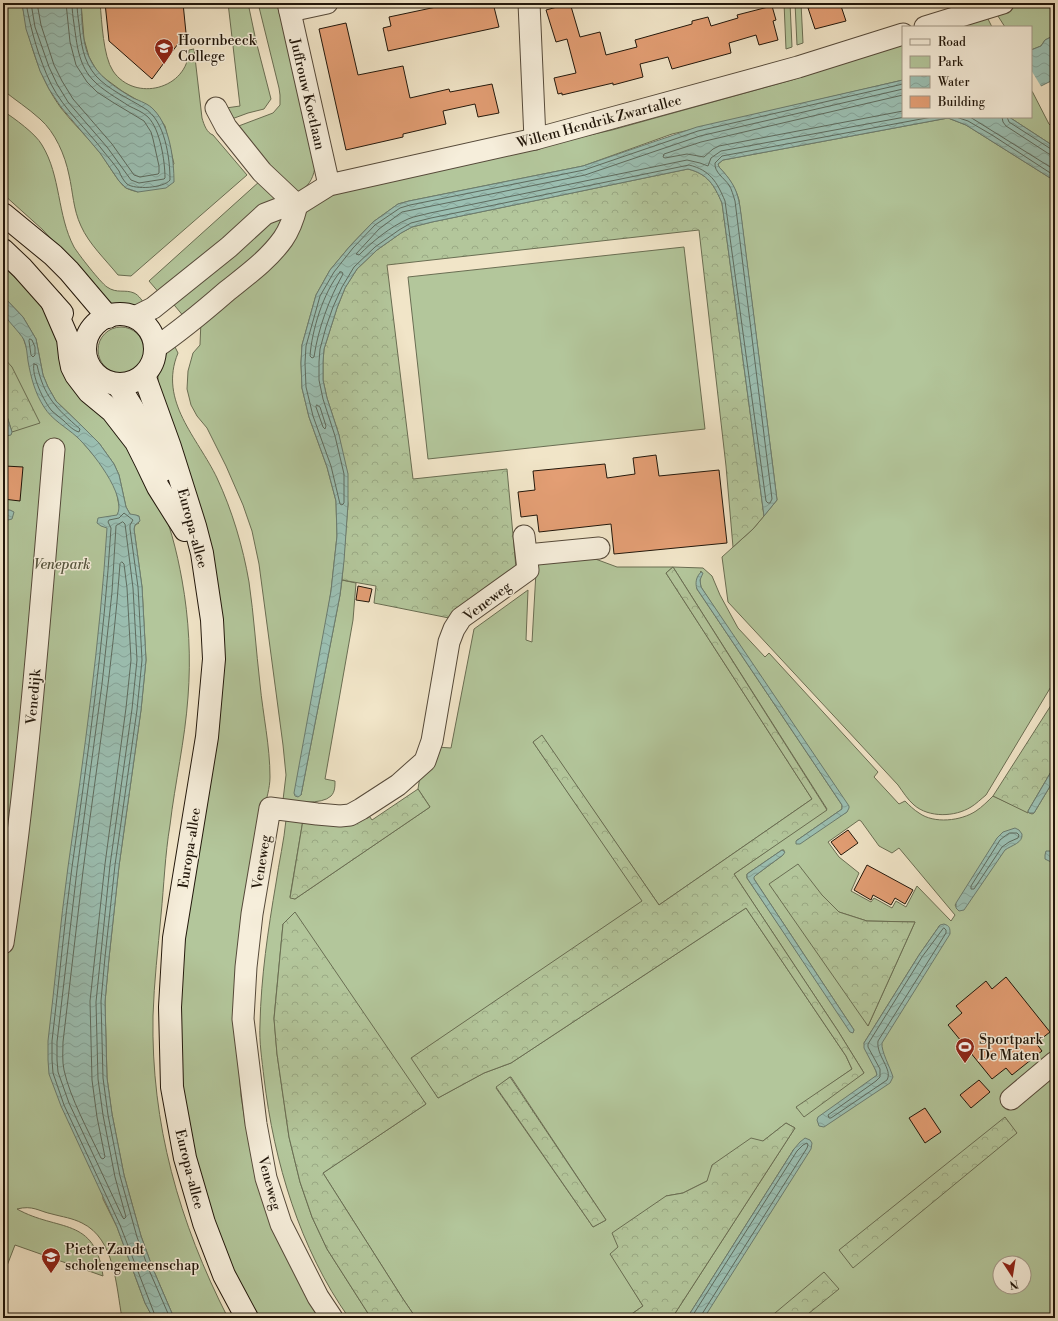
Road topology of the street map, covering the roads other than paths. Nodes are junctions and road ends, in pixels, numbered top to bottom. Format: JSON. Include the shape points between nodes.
{"nodes":[{"id":1,"x":327,"y":3,"type":"edge"},
{"id":2,"x":529,"y":3,"type":"edge"},
{"id":3,"x":991,"y":5,"type":"edge"},
{"id":4,"x":289,"y":7,"type":"edge"},
{"id":5,"x":928,"y":26,"type":"edge"},
{"id":6,"x":902,"y":34,"type":"edge"},
{"id":7,"x":216,"y":108,"type":"dead end"},
{"id":8,"x":535,"y":139,"type":"junction"},
{"id":9,"x":329,"y":185,"type":"junction"},
{"id":10,"x":297,"y":205,"type":"junction"},
{"id":11,"x":3,"y":214,"type":"edge"},
{"id":12,"x":3,"y":250,"type":"edge"},
{"id":13,"x":52,"y":302,"type":"junction"},
{"id":14,"x":108,"y":317,"type":"junction"},
{"id":15,"x":135,"y":317,"type":"junction"},
{"id":16,"x":86,"y":339,"type":"junction"},
{"id":17,"x":155,"y":348,"type":"junction"},
{"id":18,"x":144,"y":375,"type":"junction"},
{"id":19,"x":118,"y":385,"type":"junction"},
{"id":20,"x":54,"y":450,"type":"dead end"},
{"id":21,"x":185,"y":530,"type":"junction"},
{"id":22,"x":599,"y":548,"type":"dead end"},
{"id":23,"x":3,"y":943,"type":"edge"},
{"id":24,"x":1055,"y":1062,"type":"edge"},
{"id":25,"x":1011,"y":1099,"type":"dead end"},
{"id":26,"x":237,"y":1318,"type":"edge"},
{"id":27,"x":248,"y":1318,"type":"edge"},
{"id":28,"x":332,"y":1318,"type":"edge"}],
"edges":[{"from":1,"to":4,"type":"street"},
{"from":2,"to":8,"type":"street"},
{"from":3,"to":5,"type":"street"},
{"from":4,"to":9,"type":"street","name":"Juffrouw Koetlaan"},
{"from":6,"to":8,"type":"street","name":"Willem Hendrik Zwartallee","via":[[798,67]]},
{"from":7,"to":10,"type":"street","via":[[226,127],[262,172]]},
{"from":8,"to":9,"type":"street","name":"Willem Hendrik Zwartallee"},
{"from":9,"to":10,"type":"street","name":"Willem Hendrik Zwartallee"},
{"from":10,"to":15,"type":"street","name":"Willem Hendrik Zwartallee","via":[[265,214],[153,308]]},
{"from":10,"to":17,"type":"street","via":[[287,233],[272,252],[178,332]]},
{"from":11,"to":14,"type":"main road","via":[[54,255]]},
{"from":12,"to":13,"type":"main road"},
{"from":13,"to":16,"type":"main road"},
{"from":13,"to":21,"type":"main road","via":[[68,339],[72,367],[76,375],[89,392],[112,411],[136,442],[158,487]]},
{"from":14,"to":15,"type":"main road","via":[[117,314]]},
{"from":14,"to":16,"type":"main road","via":[[98,322]]},
{"from":15,"to":17,"type":"main road","via":[[152,333]]},
{"from":16,"to":19,"type":"main road","via":[[86,359],[91,369],[102,380]]},
{"from":17,"to":18,"type":"main road","via":[[153,363]]},
{"from":18,"to":19,"type":"main road","via":[[128,384]]},
{"from":18,"to":27,"type":"main road","name":"Europa-allee","via":[[195,526],[203,560],[214,659],[207,737],[174,938],[170,1007],[172,1087],[185,1158],[204,1223],[224,1275]]},
{"from":19,"to":21,"type":"main road","name":"Europa-allee","via":[[158,453]]},
{"from":20,"to":23,"type":"street","name":"Venedijk","via":[[32,714],[14,874]]},
{"from":21,"to":26,"type":"main road","name":"Europa-allee","via":[[197,587],[202,657],[197,739],[166,937],[161,986],[160,1047],[169,1124],[185,1193],[205,1253]]},
{"from":22,"to":28,"type":"street","name":"Veneweg","via":[[525,546],[528,570],[461,618],[449,642],[432,742],[425,761],[398,785],[361,809],[340,816],[270,808],[252,914],[243,1018],[256,1124],[266,1178],[285,1230],[318,1297]]},
{"from":24,"to":25,"type":"street"}]}
